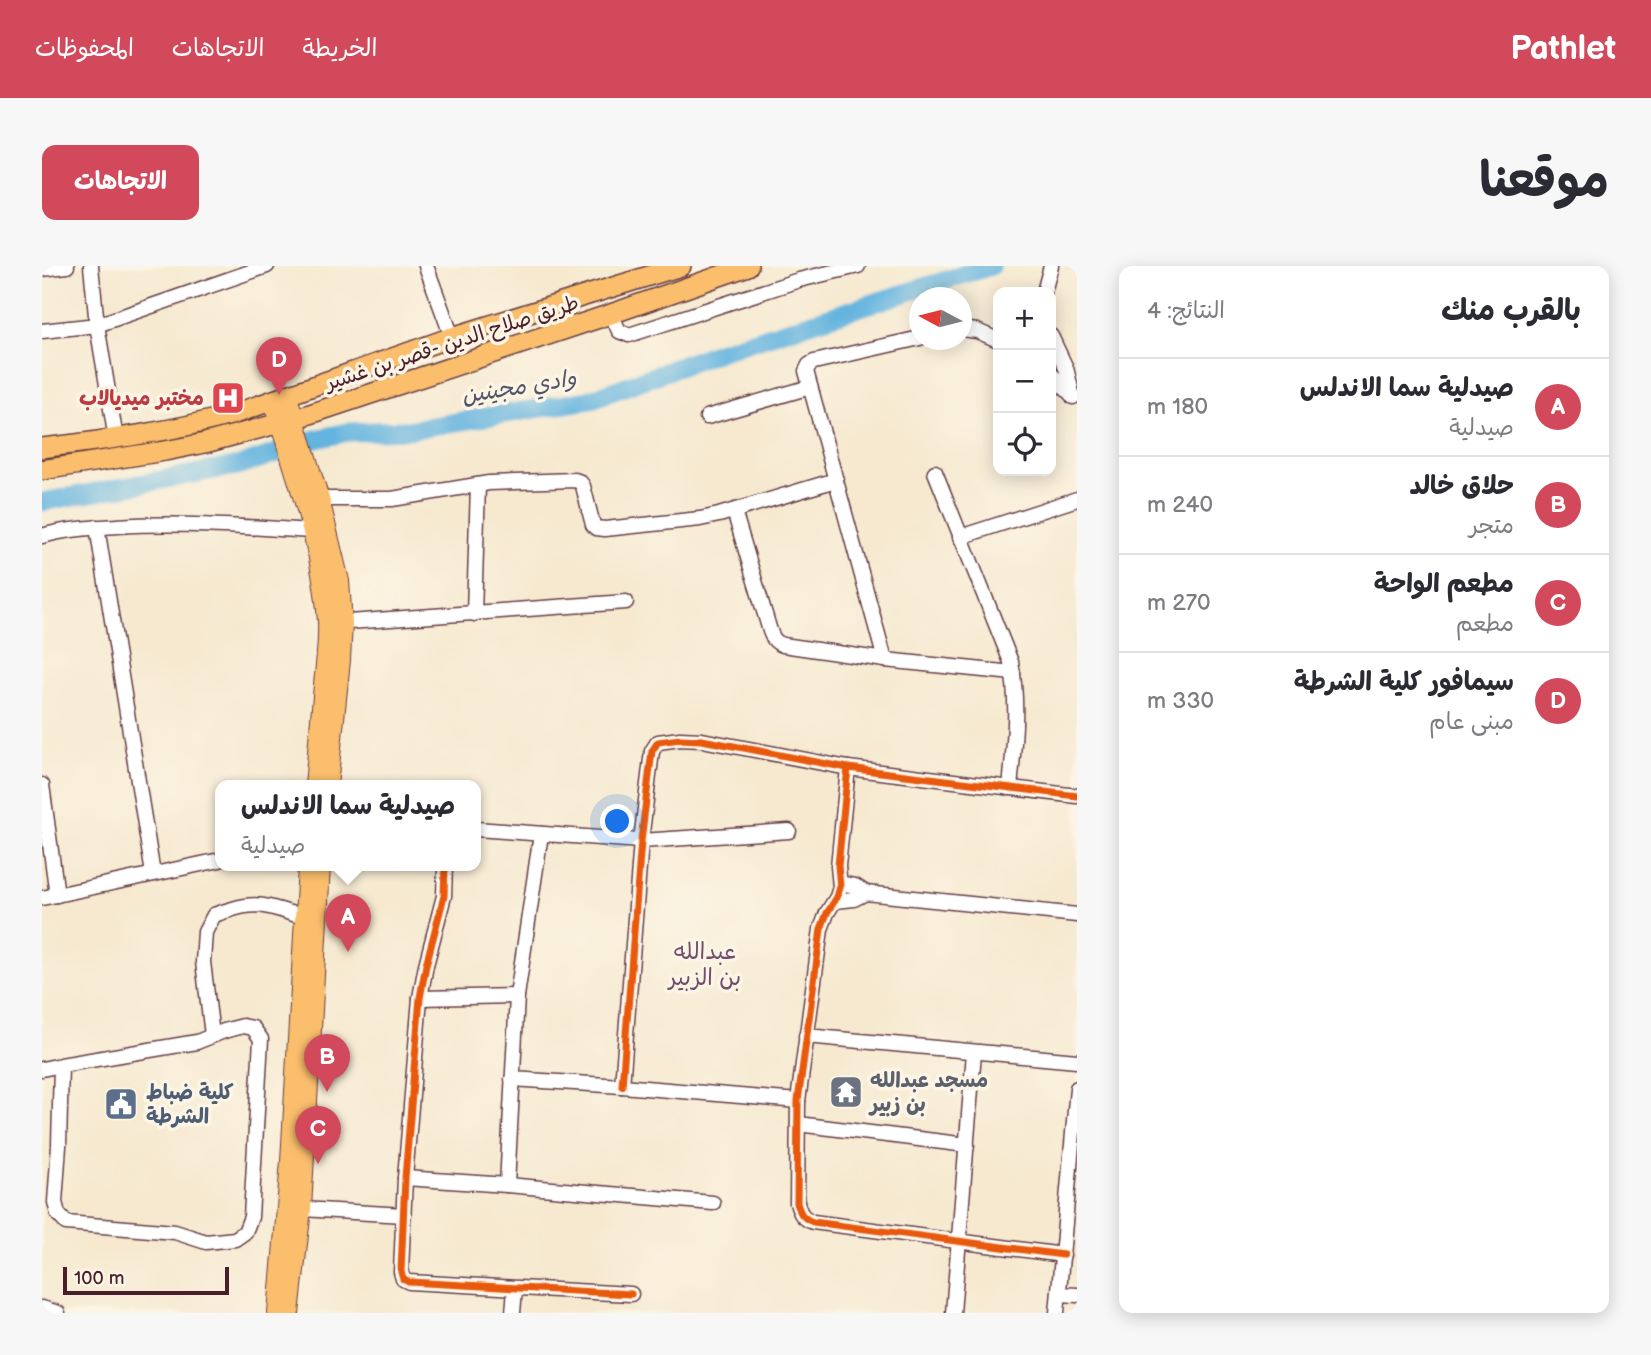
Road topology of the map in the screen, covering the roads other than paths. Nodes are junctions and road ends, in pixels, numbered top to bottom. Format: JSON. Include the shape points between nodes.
{"nodes":[{"id":1,"x":67,"y":266,"type":"edge"},
{"id":2,"x":91,"y":266,"type":"edge"},
{"id":3,"x":267,"y":266,"type":"edge"},
{"id":4,"x":426,"y":266,"type":"edge"},
{"id":5,"x":681,"y":266,"type":"edge"},
{"id":6,"x":748,"y":266,"type":"edge"},
{"id":7,"x":858,"y":266,"type":"edge"},
{"id":8,"x":1051,"y":266,"type":"edge"},
{"id":9,"x":42,"y":269,"type":"edge"},
{"id":10,"x":1045,"y":287,"type":"edge"},
{"id":11,"x":611,"y":314,"type":"junction"},
{"id":12,"x":97,"y":325,"type":"junction"},
{"id":13,"x":972,"y":330,"type":"edge"},
{"id":14,"x":42,"y":331,"type":"edge"},
{"id":15,"x":452,"y":337,"type":"junction"},
{"id":16,"x":993,"y":338,"type":"edge"},
{"id":17,"x":909,"y":340,"type":"edge"},
{"id":18,"x":1056,"y":347,"type":"edge"},
{"id":19,"x":1056,"y":379,"type":"edge"},
{"id":20,"x":810,"y":387,"type":"junction"},
{"id":21,"x":280,"y":397,"type":"junction"},
{"id":22,"x":1075,"y":399,"type":"edge"},
{"id":23,"x":707,"y":417,"type":"dead end"},
{"id":24,"x":289,"y":427,"type":"junction"},
{"id":25,"x":116,"y":439,"type":"junction"},
{"id":26,"x":42,"y":448,"type":"edge"},
{"id":27,"x":42,"y":470,"type":"edge"},
{"id":28,"x":936,"y":472,"type":"dead end"},
{"id":29,"x":836,"y":480,"type":"junction"},
{"id":30,"x":478,"y":485,"type":"junction"},
{"id":31,"x":312,"y":490,"type":"junction"},
{"id":32,"x":1077,"y":499,"type":"edge"},
{"id":33,"x":734,"y":511,"type":"junction"},
{"id":34,"x":97,"y":527,"type":"junction"},
{"id":35,"x":312,"y":531,"type":"junction"},
{"id":36,"x":42,"y":536,"type":"edge"},
{"id":37,"x":961,"y":537,"type":"junction"},
{"id":38,"x":626,"y":602,"type":"dead end"},
{"id":39,"x":474,"y":614,"type":"junction"},
{"id":40,"x":335,"y":623,"type":"junction"},
{"id":41,"x":886,"y":660,"type":"junction"},
{"id":42,"x":1013,"y":673,"type":"junction"},
{"id":43,"x":848,"y":768,"type":"junction"},
{"id":44,"x":315,"y":780,"type":"edge"},
{"id":45,"x":329,"y":780,"type":"edge"},
{"id":46,"x":42,"y":785,"type":"edge"},
{"id":47,"x":1010,"y":788,"type":"junction"},
{"id":48,"x":1077,"y":796,"type":"edge"},
{"id":49,"x":481,"y":830,"type":"edge"},
{"id":50,"x":789,"y":831,"type":"dead end"},
{"id":51,"x":541,"y":834,"type":"junction"},
{"id":52,"x":641,"y":841,"type":"junction"},
{"id":53,"x":215,"y":861,"type":"edge"},
{"id":54,"x":307,"y":871,"type":"edge"},
{"id":55,"x":320,"y":871,"type":"edge"},
{"id":56,"x":444,"y":871,"type":"edge"},
{"id":57,"x":153,"y":874,"type":"junction"},
{"id":58,"x":840,"y":883,"type":"junction"},
{"id":59,"x":866,"y":893,"type":"junction"},
{"id":60,"x":57,"y":895,"type":"junction"},
{"id":61,"x":42,"y":898,"type":"edge"},
{"id":62,"x":835,"y":901,"type":"junction"},
{"id":63,"x":1077,"y":915,"type":"edge"},
{"id":64,"x":311,"y":918,"type":"junction"},
{"id":65,"x":517,"y":996,"type":"junction"},
{"id":66,"x":420,"y":998,"type":"junction"},
{"id":67,"x":212,"y":1035,"type":"junction"},
{"id":68,"x":806,"y":1036,"type":"junction"},
{"id":69,"x":974,"y":1052,"type":"junction"},
{"id":70,"x":1077,"y":1061,"type":"edge"},
{"id":71,"x":61,"y":1065,"type":"junction"},
{"id":72,"x":42,"y":1069,"type":"edge"},
{"id":73,"x":512,"y":1079,"type":"junction"},
{"id":74,"x":622,"y":1086,"type":"junction"},
{"id":75,"x":1077,"y":1088,"type":"edge"},
{"id":76,"x":798,"y":1101,"type":"junction"},
{"id":77,"x":798,"y":1124,"type":"junction"},
{"id":78,"x":967,"y":1145,"type":"junction"},
{"id":79,"x":405,"y":1178,"type":"junction"},
{"id":80,"x":506,"y":1185,"type":"junction"},
{"id":81,"x":713,"y":1203,"type":"dead end"},
{"id":82,"x":302,"y":1209,"type":"junction"},
{"id":83,"x":404,"y":1215,"type":"junction"},
{"id":84,"x":959,"y":1241,"type":"junction"},
{"id":85,"x":1063,"y":1255,"type":"junction"},
{"id":86,"x":515,"y":1289,"type":"junction"},
{"id":87,"x":631,"y":1294,"type":"dead end"},
{"id":88,"x":1059,"y":1294,"type":"junction"},
{"id":89,"x":1077,"y":1295,"type":"edge"},
{"id":90,"x":42,"y":1308,"type":"edge"},
{"id":91,"x":58,"y":1313,"type":"edge"},
{"id":92,"x":277,"y":1313,"type":"edge"},
{"id":93,"x":290,"y":1313,"type":"edge"},
{"id":94,"x":513,"y":1313,"type":"edge"},
{"id":95,"x":953,"y":1313,"type":"edge"},
{"id":96,"x":1058,"y":1313,"type":"edge"}],
"edges":[{"from":1,"to":9,"type":"street"},
{"from":2,"to":12,"type":"street"},
{"from":3,"to":12,"type":"street"},
{"from":4,"to":15,"type":"street"},
{"from":5,"to":15,"type":"highway"},
{"from":6,"to":11,"type":"highway","name":"طريق صلاح الدين -قصر بن غشير"},
{"from":7,"to":11,"type":"street","via":[[799,280],[629,335],[619,331]]},
{"from":8,"to":10,"type":"street"},
{"from":11,"to":24,"type":"highway","name":"طريق صلاح الدين -قصر بن غشير"},
{"from":12,"to":14,"type":"street"},
{"from":12,"to":25,"type":"street"},
{"from":13,"to":16,"type":"street"},
{"from":15,"to":21,"type":"highway"},
{"from":17,"to":20,"type":"street","via":[[814,362],[806,371]]},
{"from":18,"to":22,"type":"street"},
{"from":19,"to":22,"type":"street"},
{"from":20,"to":23,"type":"street"},
{"from":20,"to":29,"type":"street"},
{"from":21,"to":24,"type":"main road"},
{"from":21,"to":25,"type":"highway","via":[[206,422]]},
{"from":24,"to":27,"type":"highway","name":"طريق صلاح الدين -قصر بن غشير"},
{"from":24,"to":31,"type":"main road"},
{"from":25,"to":26,"type":"highway"},
{"from":28,"to":37,"type":"street"},
{"from":29,"to":33,"type":"street"},
{"from":29,"to":41,"type":"street"},
{"from":30,"to":31,"type":"street","via":[[366,500]]},
{"from":30,"to":33,"type":"street","via":[[575,480],[583,486],[593,525],[605,530]]},
{"from":30,"to":39,"type":"street"},
{"from":31,"to":35,"type":"main road"},
{"from":31,"to":40,"type":"main road","via":[[340,581]]},
{"from":32,"to":37,"type":"street"},
{"from":33,"to":41,"type":"street","via":[[776,643]]},
{"from":34,"to":35,"type":"street","via":[[188,525]]},
{"from":34,"to":36,"type":"street"},
{"from":34,"to":57,"type":"street"},
{"from":35,"to":40,"type":"main road"},
{"from":37,"to":42,"type":"street"},
{"from":38,"to":39,"type":"street"},
{"from":39,"to":40,"type":"street"},
{"from":40,"to":44,"type":"main road","via":[[325,660]]},
{"from":40,"to":45,"type":"main road","via":[[341,660]]},
{"from":41,"to":42,"type":"street"},
{"from":42,"to":47,"type":"street","via":[[1016,714]]},
{"from":43,"to":47,"type":"street"},
{"from":43,"to":52,"type":"street","via":[[722,743],[663,740],[652,751]]},
{"from":43,"to":58,"type":"street"},
{"from":46,"to":60,"type":"street"},
{"from":47,"to":48,"type":"street"},
{"from":49,"to":51,"type":"street"},
{"from":50,"to":52,"type":"street"},
{"from":51,"to":52,"type":"street"},
{"from":51,"to":65,"type":"street"},
{"from":52,"to":74,"type":"street"},
{"from":53,"to":57,"type":"street"},
{"from":54,"to":64,"type":"main road"},
{"from":55,"to":64,"type":"main road"},
{"from":56,"to":66,"type":"street","via":[[443,896]]},
{"from":57,"to":60,"type":"street"},
{"from":58,"to":59,"type":"street"},
{"from":58,"to":62,"type":"street"},
{"from":59,"to":62,"type":"street"},
{"from":59,"to":63,"type":"street"},
{"from":60,"to":61,"type":"street"},
{"from":62,"to":68,"type":"street","via":[[821,929]]},
{"from":64,"to":67,"type":"street","via":[[248,905],[214,915],[205,932],[203,962]]},
{"from":64,"to":82,"type":"main road"},
{"from":64,"to":92,"type":"main road"},
{"from":65,"to":66,"type":"street"},
{"from":65,"to":73,"type":"street"},
{"from":66,"to":79,"type":"street"},
{"from":67,"to":71,"type":"street","via":[[197,1042]]},
{"from":67,"to":71,"type":"street","via":[[243,1026],[253,1028],[261,1040],[251,1217],[245,1232],[235,1239],[206,1242],[175,1232],[66,1223],[55,1202]]},
{"from":68,"to":69,"type":"street"},
{"from":68,"to":76,"type":"street"},
{"from":69,"to":70,"type":"street"},
{"from":69,"to":78,"type":"street"},
{"from":71,"to":72,"type":"street"},
{"from":73,"to":74,"type":"street"},
{"from":73,"to":80,"type":"street"},
{"from":74,"to":76,"type":"street"},
{"from":75,"to":85,"type":"street"},
{"from":76,"to":77,"type":"street"},
{"from":77,"to":78,"type":"street"},
{"from":77,"to":84,"type":"street","via":[[797,1203],[806,1219]]},
{"from":78,"to":84,"type":"street"},
{"from":79,"to":80,"type":"street"},
{"from":79,"to":83,"type":"street"},
{"from":80,"to":81,"type":"street"},
{"from":82,"to":83,"type":"street"},
{"from":82,"to":93,"type":"main road"},
{"from":83,"to":86,"type":"street","via":[[403,1279]]},
{"from":84,"to":85,"type":"street"},
{"from":84,"to":95,"type":"street"},
{"from":85,"to":88,"type":"street"},
{"from":86,"to":87,"type":"street"},
{"from":86,"to":94,"type":"street"},
{"from":88,"to":89,"type":"street"},
{"from":88,"to":96,"type":"street"},
{"from":90,"to":91,"type":"street"}]}
